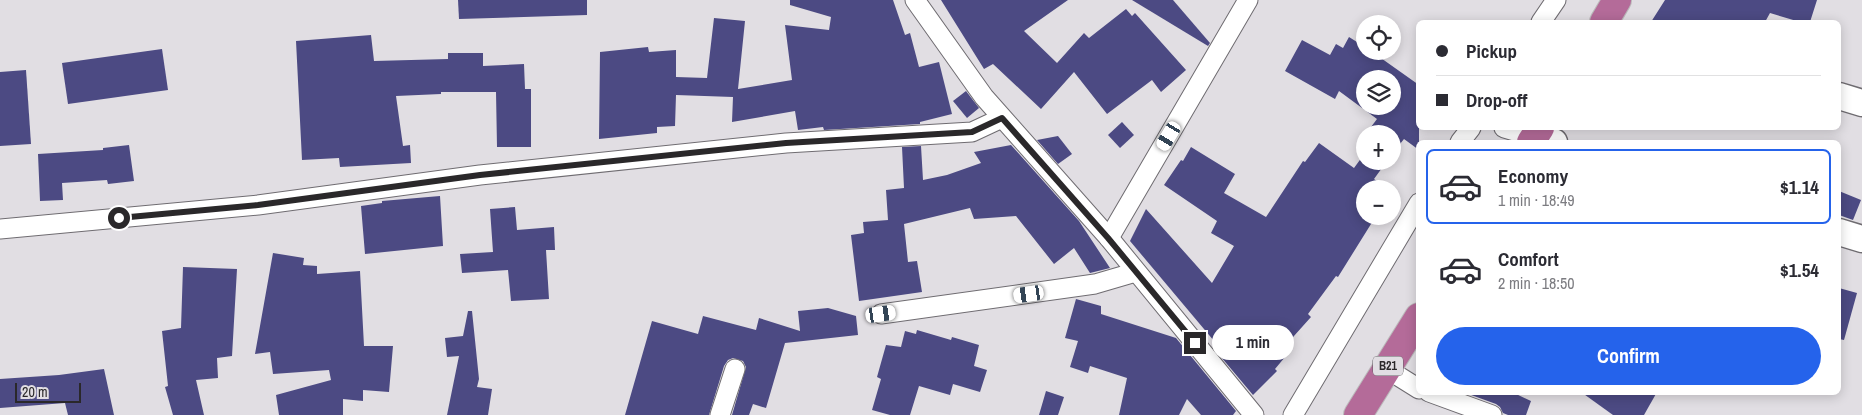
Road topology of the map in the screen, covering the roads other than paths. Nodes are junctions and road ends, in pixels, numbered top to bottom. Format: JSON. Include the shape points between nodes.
{"nodes":[{"id":1,"x":915,"y":0,"type":"edge"},
{"id":2,"x":1248,"y":0,"type":"edge"},
{"id":3,"x":1556,"y":0,"type":"edge"},
{"id":4,"x":1618,"y":0,"type":"edge"},
{"id":5,"x":1542,"y":20,"type":"edge"},
{"id":6,"x":1605,"y":20,"type":"edge"},
{"id":7,"x":1841,"y":97,"type":"edge"},
{"id":8,"x":1862,"y":103,"type":"edge"},
{"id":9,"x":1002,"y":118,"type":"junction"},
{"id":10,"x":1469,"y":130,"type":"edge"},
{"id":11,"x":1512,"y":130,"type":"edge"},
{"id":12,"x":1540,"y":137,"type":"edge"},
{"id":13,"x":1462,"y":140,"type":"edge"},
{"id":14,"x":1416,"y":208,"type":"edge"},
{"id":15,"x":0,"y":229,"type":"edge"},
{"id":16,"x":1841,"y":233,"type":"edge"},
{"id":17,"x":1108,"y":238,"type":"junction"},
{"id":18,"x":1862,"y":239,"type":"edge"},
{"id":19,"x":1136,"y":272,"type":"junction"},
{"id":20,"x":881,"y":314,"type":"dead end"},
{"id":21,"x":1416,"y":322,"type":"edge"},
{"id":22,"x":735,"y":368,"type":"dead end"},
{"id":23,"x":1386,"y":369,"type":"junction"},
{"id":24,"x":1416,"y":387,"type":"edge"},
{"id":25,"x":1437,"y":395,"type":"edge"},
{"id":26,"x":720,"y":415,"type":"edge"},
{"id":27,"x":1254,"y":415,"type":"edge"},
{"id":28,"x":1293,"y":415,"type":"edge"},
{"id":29,"x":1358,"y":415,"type":"edge"},
{"id":30,"x":1492,"y":415,"type":"edge"}],
"edges":[{"from":1,"to":9,"type":"street"},
{"from":2,"to":17,"type":"street"},
{"from":3,"to":5,"type":"street"},
{"from":4,"to":6,"type":"highway"},
{"from":7,"to":8,"type":"street"},
{"from":9,"to":15,"type":"street","via":[[972,132],[786,143],[480,175],[258,205]]},
{"from":9,"to":17,"type":"street"},
{"from":10,"to":13,"type":"street"},
{"from":11,"to":12,"type":"street"},
{"from":14,"to":28,"type":"street"},
{"from":16,"to":18,"type":"street"},
{"from":17,"to":19,"type":"street"},
{"from":19,"to":20,"type":"street","via":[[1095,284]]},
{"from":19,"to":27,"type":"street"},
{"from":21,"to":23,"type":"highway","number":"B21"},
{"from":22,"to":26,"type":"street"},
{"from":23,"to":24,"type":"street"},
{"from":23,"to":29,"type":"highway","number":"B21"},
{"from":25,"to":30,"type":"street"}]}
